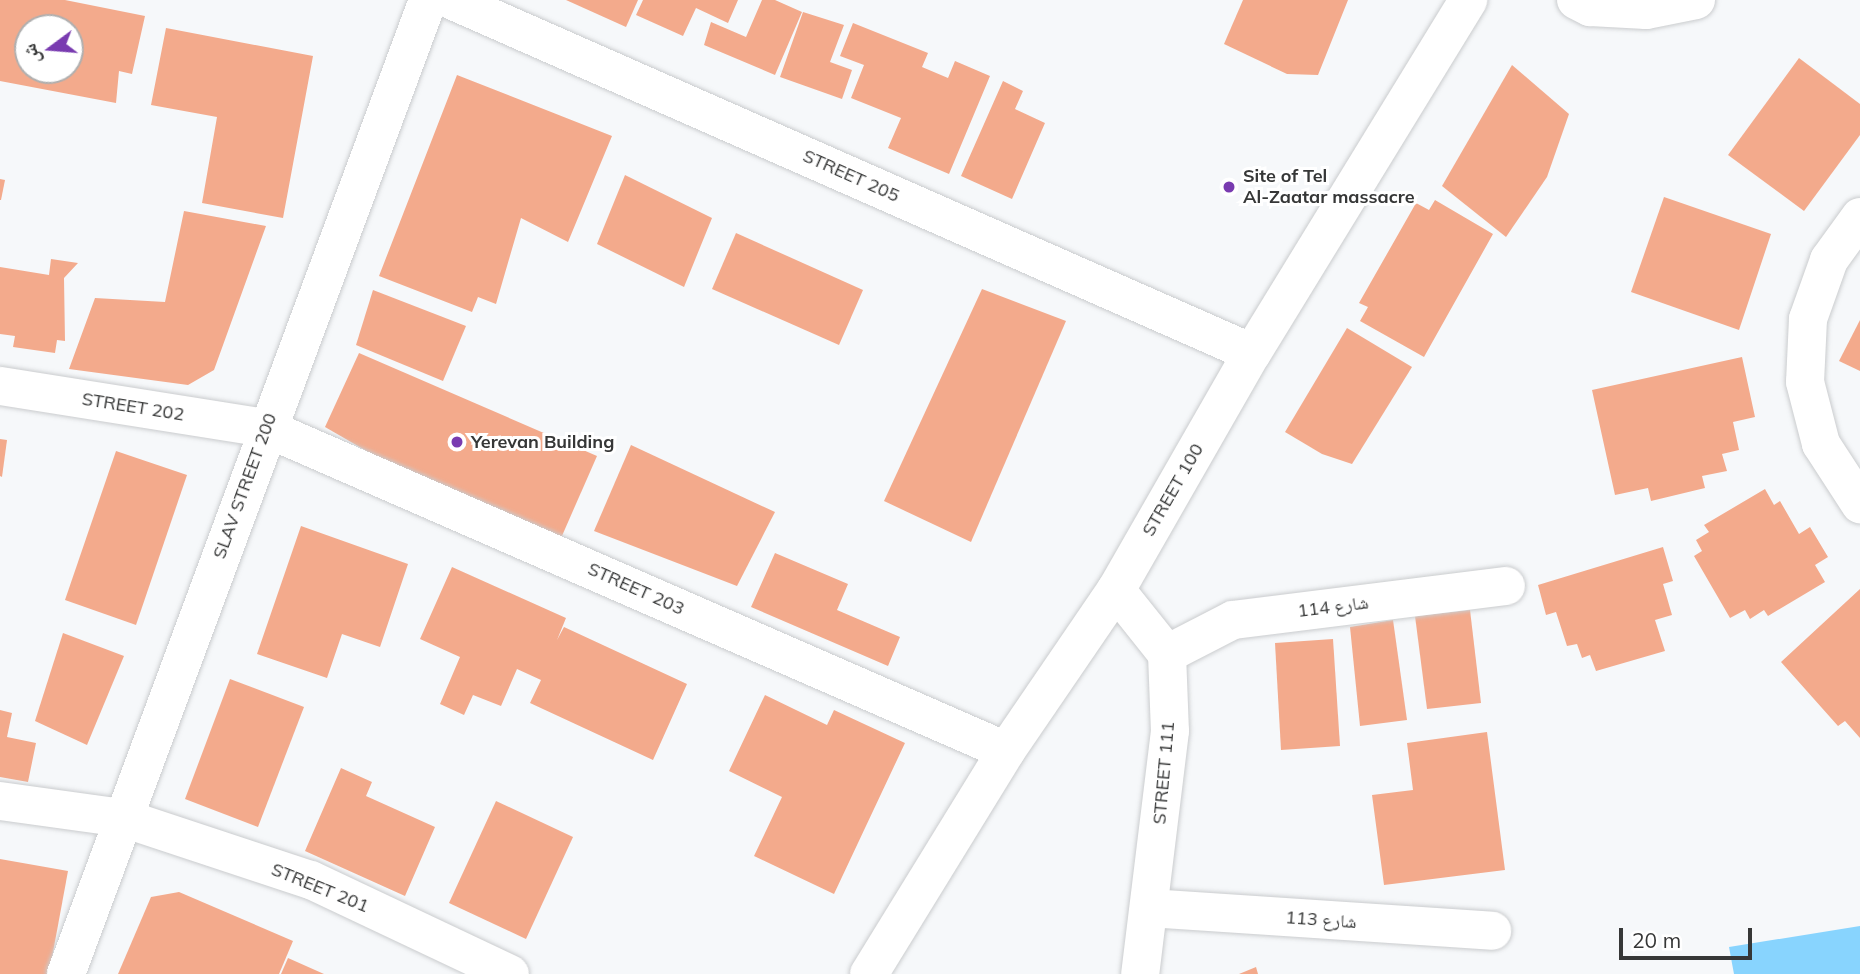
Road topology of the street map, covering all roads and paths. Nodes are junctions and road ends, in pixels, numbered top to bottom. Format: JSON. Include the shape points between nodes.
{"nodes":[{"id":1,"x":428,"y":0,"type":"edge"},
{"id":2,"x":451,"y":0,"type":"edge"},
{"id":3,"x":1468,"y":0,"type":"edge"},
{"id":4,"x":1576,"y":0,"type":"edge"},
{"id":5,"x":1696,"y":0,"type":"edge"},
{"id":6,"x":1860,"y":216,"type":"edge"},
{"id":7,"x":1252,"y":353,"type":"junction"},
{"id":8,"x":0,"y":386,"type":"edge"},
{"id":9,"x":266,"y":428,"type":"junction"},
{"id":10,"x":1860,"y":504,"type":"edge"},
{"id":11,"x":1506,"y":586,"type":"dead end"},
{"id":12,"x":1116,"y":590,"type":"junction"},
{"id":13,"x":1167,"y":654,"type":"junction"},
{"id":14,"x":1006,"y":751,"type":"junction"},
{"id":15,"x":0,"y":801,"type":"edge"},
{"id":16,"x":123,"y":817,"type":"junction"},
{"id":17,"x":1149,"y":908,"type":"junction"},
{"id":18,"x":1492,"y":931,"type":"dead end"},
{"id":19,"x":66,"y":974,"type":"edge"},
{"id":20,"x":510,"y":974,"type":"edge"},
{"id":21,"x":869,"y":974,"type":"edge"},
{"id":22,"x":1140,"y":974,"type":"edge"}],
"edges":[{"from":1,"to":9,"type":"street","name":"SLAV STREET 200"},
{"from":2,"to":7,"type":"street","name":"STREET 205"},
{"from":3,"to":7,"type":"street","name":"STREET 100"},
{"from":4,"to":5,"type":"street","via":[[1590,6],[1646,10]]},
{"from":6,"to":10,"type":"street","via":[[1829,260],[1808,319],[1805,382],[1821,443]]},
{"from":7,"to":12,"type":"street","name":"STREET 100"},
{"from":8,"to":9,"type":"street","name":"STREET 202"},
{"from":9,"to":14,"type":"street","name":"STREET 203"},
{"from":9,"to":16,"type":"street","name":"SLAV STREET 200"},
{"from":11,"to":13,"type":"street","name":"شارع 114","via":[[1233,620]]},
{"from":12,"to":13,"type":"street"},
{"from":12,"to":14,"type":"street","name":"STREET 100"},
{"from":13,"to":17,"type":"street","name":"STREET 111","via":[[1170,731]]},
{"from":14,"to":21,"type":"street","name":"STREET 100"},
{"from":15,"to":16,"type":"street","name":"STREET 201"},
{"from":16,"to":19,"type":"street","name":"SLAV STREET 200"},
{"from":16,"to":20,"type":"street","name":"STREET 201","via":[[311,880]]},
{"from":17,"to":18,"type":"street","name":"شارع 113"},
{"from":17,"to":22,"type":"street","name":"STREET 111"}]}
